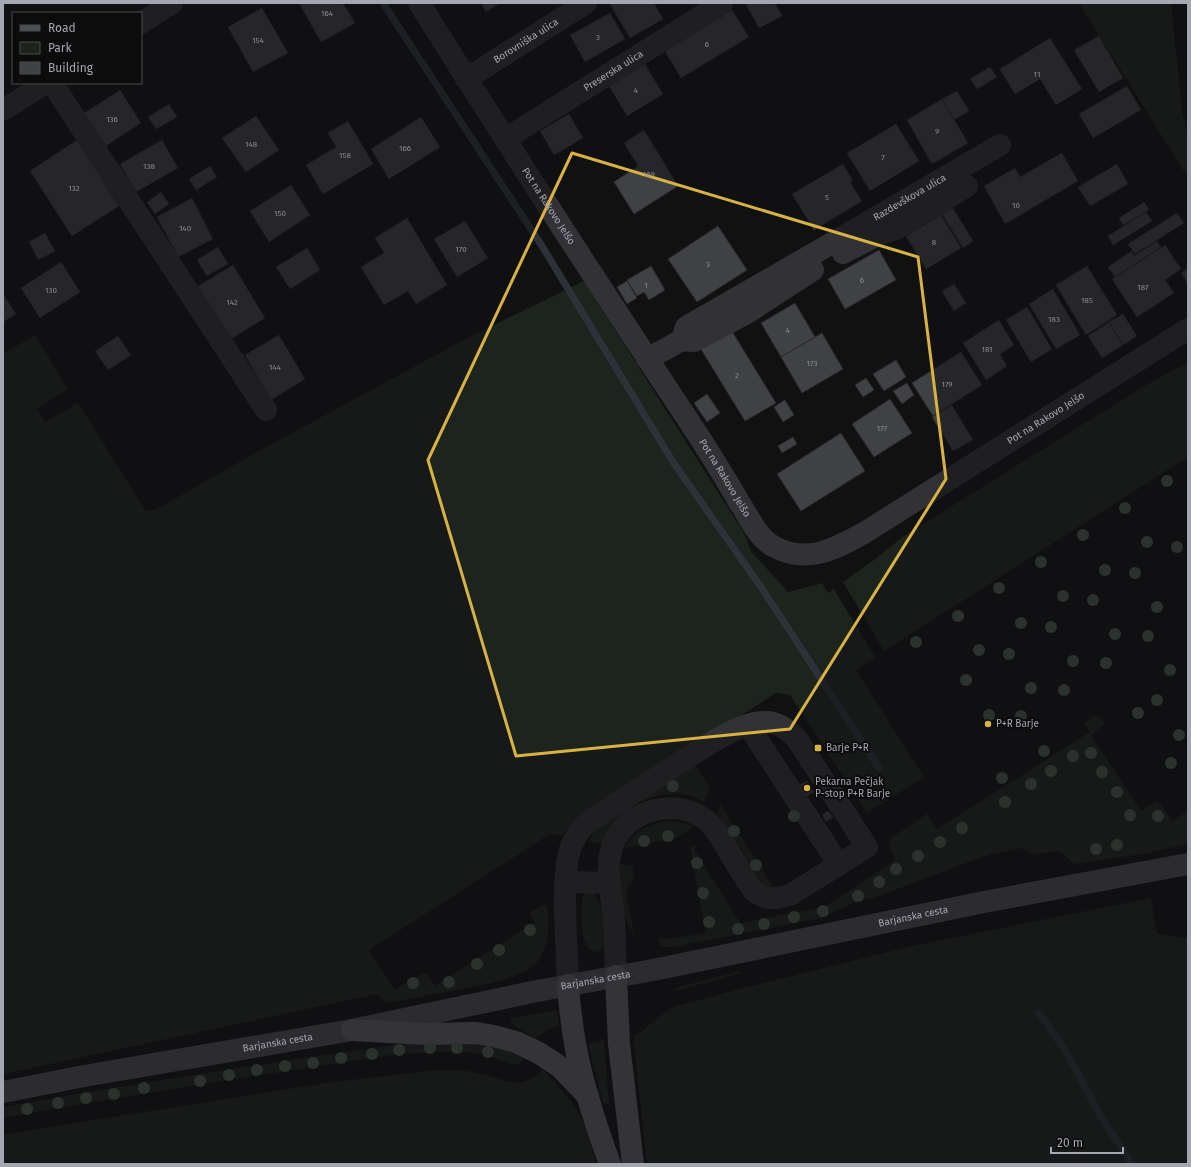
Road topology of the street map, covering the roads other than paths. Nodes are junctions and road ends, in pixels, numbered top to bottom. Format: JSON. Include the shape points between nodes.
{"nodes":[{"id":1,"x":172,"y":3,"type":"edge"},
{"id":2,"x":419,"y":3,"type":"edge"},
{"id":3,"x":586,"y":3,"type":"edge"},
{"id":4,"x":722,"y":3,"type":"edge"},
{"id":5,"x":142,"y":22,"type":"edge"},
{"id":6,"x":466,"y":79,"type":"junction"},
{"id":7,"x":44,"y":84,"type":"edge"},
{"id":8,"x":53,"y":84,"type":"edge"},
{"id":9,"x":3,"y":110,"type":"edge"},
{"id":10,"x":505,"y":139,"type":"junction"},
{"id":11,"x":1000,"y":145,"type":"dead end"},
{"id":12,"x":967,"y":186,"type":"dead end"},
{"id":13,"x":823,"y":256,"type":"junction"},
{"id":14,"x":1188,"y":328,"type":"edge"},
{"id":15,"x":647,"y":359,"type":"junction"},
{"id":16,"x":266,"y":410,"type":"dead end"},
{"id":17,"x":748,"y":725,"type":"junction"},
{"id":18,"x":1188,"y":864,"type":"edge"},
{"id":19,"x":839,"y":865,"type":"junction"},
{"id":20,"x":565,"y":882,"type":"junction"},
{"id":21,"x":610,"y":883,"type":"junction"},
{"id":22,"x":616,"y":976,"type":"junction"},
{"id":23,"x":568,"y":986,"type":"junction"},
{"id":24,"x":352,"y":1030,"type":"junction"},
{"id":25,"x":3,"y":1092,"type":"edge"},
{"id":26,"x":588,"y":1096,"type":"junction"},
{"id":27,"x":610,"y":1164,"type":"edge"},
{"id":28,"x":633,"y":1164,"type":"edge"}],
"edges":[{"from":1,"to":5,"type":"street"},
{"from":2,"to":6,"type":"street","name":"Pot na Rakovo Jelšo"},
{"from":3,"to":6,"type":"street","name":"Borovniška ulica"},
{"from":4,"to":10,"type":"street","name":"Preserska ulica"},
{"from":6,"to":10,"type":"street","name":"Pot na Rakovo Jelšo"},
{"from":7,"to":9,"type":"street"},
{"from":8,"to":16,"type":"street"},
{"from":10,"to":15,"type":"street","name":"Pot na Rakovo Jelšo"},
{"from":11,"to":13,"type":"street","name":"Razdevškova ulica"},
{"from":12,"to":13,"type":"street","name":"Razdevškova ulica","via":[[896,229]]},
{"from":13,"to":15,"type":"street","name":"Razdevškova ulica","via":[[686,326],[682,340]]},
{"from":14,"to":15,"type":"street","name":"Pot na Rakovo Jelšo","via":[[864,532],[838,546],[819,553],[803,555],[787,552],[772,545],[758,532]]},
{"from":17,"to":19,"type":"street"},
{"from":17,"to":19,"type":"street","via":[[772,723],[787,730],[797,739],[867,847]]},
{"from":17,"to":20,"type":"street","via":[[714,741],[591,820],[574,839],[568,856]]},
{"from":18,"to":22,"type":"main road","name":"Barjanska cesta","via":[[968,905]]},
{"from":19,"to":21,"type":"street","via":[[790,895],[779,898],[760,896],[753,890],[718,832],[706,819],[683,810],[661,808],[631,820],[617,835],[610,854]]},
{"from":20,"to":21,"type":"street"},
{"from":20,"to":23,"type":"street"},
{"from":21,"to":22,"type":"street"},
{"from":22,"to":23,"type":"main road","name":"Barjanska cesta"},
{"from":22,"to":28,"type":"highway","via":[[619,1044]]},
{"from":23,"to":24,"type":"main road","name":"Barjanska cesta"},
{"from":23,"to":26,"type":"highway","via":[[573,1032]]},
{"from":24,"to":25,"type":"main road","name":"Barjanska cesta"},
{"from":24,"to":26,"type":"highway","via":[[426,1034],[476,1033],[516,1042],[560,1066]]},
{"from":26,"to":27,"type":"highway"}]}
